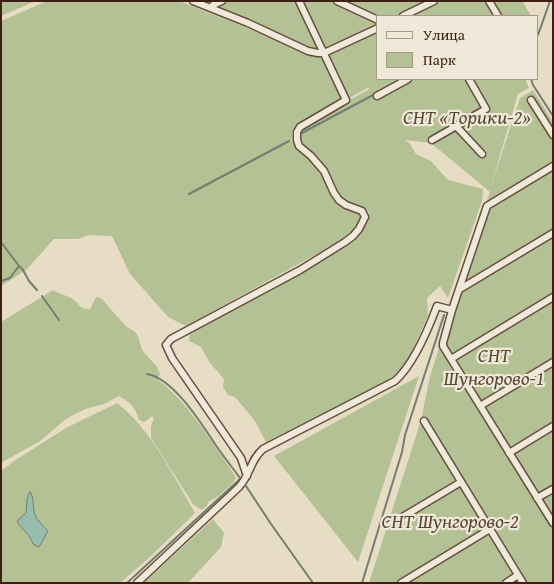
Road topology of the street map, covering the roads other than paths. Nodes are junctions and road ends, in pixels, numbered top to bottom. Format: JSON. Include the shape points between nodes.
{"nodes":[{"id":1,"x":193,"y":1,"type":"edge"},
{"id":2,"x":222,"y":1,"type":"edge"},
{"id":3,"x":299,"y":1,"type":"edge"},
{"id":4,"x":337,"y":1,"type":"edge"},
{"id":5,"x":434,"y":1,"type":"edge"},
{"id":6,"x":489,"y":1,"type":"edge"},
{"id":7,"x":211,"y":8,"type":"junction"},
{"id":8,"x":405,"y":15,"type":"edge"},
{"id":9,"x":497,"y":15,"type":"edge"},
{"id":10,"x":376,"y":19,"type":"edge"},
{"id":11,"x":376,"y":29,"type":"edge"},
{"id":12,"x":324,"y":53,"type":"junction"},
{"id":13,"x":406,"y":80,"type":"edge"},
{"id":14,"x":470,"y":80,"type":"edge"},
{"id":15,"x":377,"y":96,"type":"dead end"},
{"id":16,"x":531,"y":100,"type":"dead end"},
{"id":17,"x":456,"y":126,"type":"junction"},
{"id":18,"x":553,"y":135,"type":"edge"},
{"id":19,"x":432,"y":140,"type":"dead end"},
{"id":20,"x":482,"y":154,"type":"dead end"},
{"id":21,"x":553,"y":166,"type":"edge"},
{"id":22,"x":553,"y":233,"type":"edge"},
{"id":23,"x":460,"y":286,"type":"junction"},
{"id":24,"x":553,"y":297,"type":"edge"},
{"id":25,"x":452,"y":310,"type":"junction"},
{"id":26,"x":451,"y":359,"type":"junction"},
{"id":27,"x":553,"y":362,"type":"edge"},
{"id":28,"x":480,"y":406,"type":"junction"},
{"id":29,"x":424,"y":421,"type":"dead end"},
{"id":30,"x":553,"y":426,"type":"edge"},
{"id":31,"x":509,"y":453,"type":"junction"},
{"id":32,"x":247,"y":476,"type":"junction"},
{"id":33,"x":461,"y":482,"type":"junction"},
{"id":34,"x":553,"y":489,"type":"edge"},
{"id":35,"x":537,"y":498,"type":"junction"},
{"id":36,"x":553,"y":523,"type":"edge"},
{"id":37,"x":389,"y":524,"type":"dead end"},
{"id":38,"x":490,"y":529,"type":"junction"},
{"id":39,"x":518,"y":575,"type":"junction"},
{"id":40,"x":138,"y":583,"type":"edge"},
{"id":41,"x":401,"y":583,"type":"edge"},
{"id":42,"x":506,"y":583,"type":"edge"},
{"id":43,"x":523,"y":583,"type":"edge"}],
"edges":[{"from":1,"to":7,"type":"street"},
{"from":2,"to":7,"type":"street"},
{"from":3,"to":12,"type":"street"},
{"from":4,"to":10,"type":"street"},
{"from":5,"to":8,"type":"street"},
{"from":6,"to":9,"type":"street"},
{"from":7,"to":12,"type":"street","via":[[308,51]]},
{"from":11,"to":12,"type":"street"},
{"from":12,"to":32,"type":"street","via":[[346,100],[300,127],[296,132],[297,140],[324,171],[340,200],[362,211],[363,223],[353,236],[300,270],[171,339],[166,345],[241,458]]},
{"from":13,"to":15,"type":"street"},
{"from":14,"to":17,"type":"street","via":[[486,109]]},
{"from":16,"to":18,"type":"street"},
{"from":17,"to":19,"type":"street"},
{"from":17,"to":20,"type":"street"},
{"from":21,"to":23,"type":"street","via":[[487,206]]},
{"from":22,"to":23,"type":"street"},
{"from":23,"to":25,"type":"street"},
{"from":24,"to":26,"type":"street"},
{"from":25,"to":26,"type":"street","via":[[443,343]]},
{"from":25,"to":32,"type":"street","via":[[437,306],[408,367],[395,381],[263,449],[256,455]]},
{"from":26,"to":28,"type":"street"},
{"from":27,"to":28,"type":"street"},
{"from":28,"to":31,"type":"street"},
{"from":29,"to":33,"type":"street"},
{"from":30,"to":31,"type":"street"},
{"from":31,"to":35,"type":"street"},
{"from":32,"to":40,"type":"street"},
{"from":33,"to":37,"type":"street"},
{"from":33,"to":38,"type":"street"},
{"from":34,"to":35,"type":"street"},
{"from":35,"to":36,"type":"street"},
{"from":38,"to":39,"type":"street"},
{"from":38,"to":41,"type":"street"},
{"from":39,"to":42,"type":"street"},
{"from":39,"to":43,"type":"street"}]}
